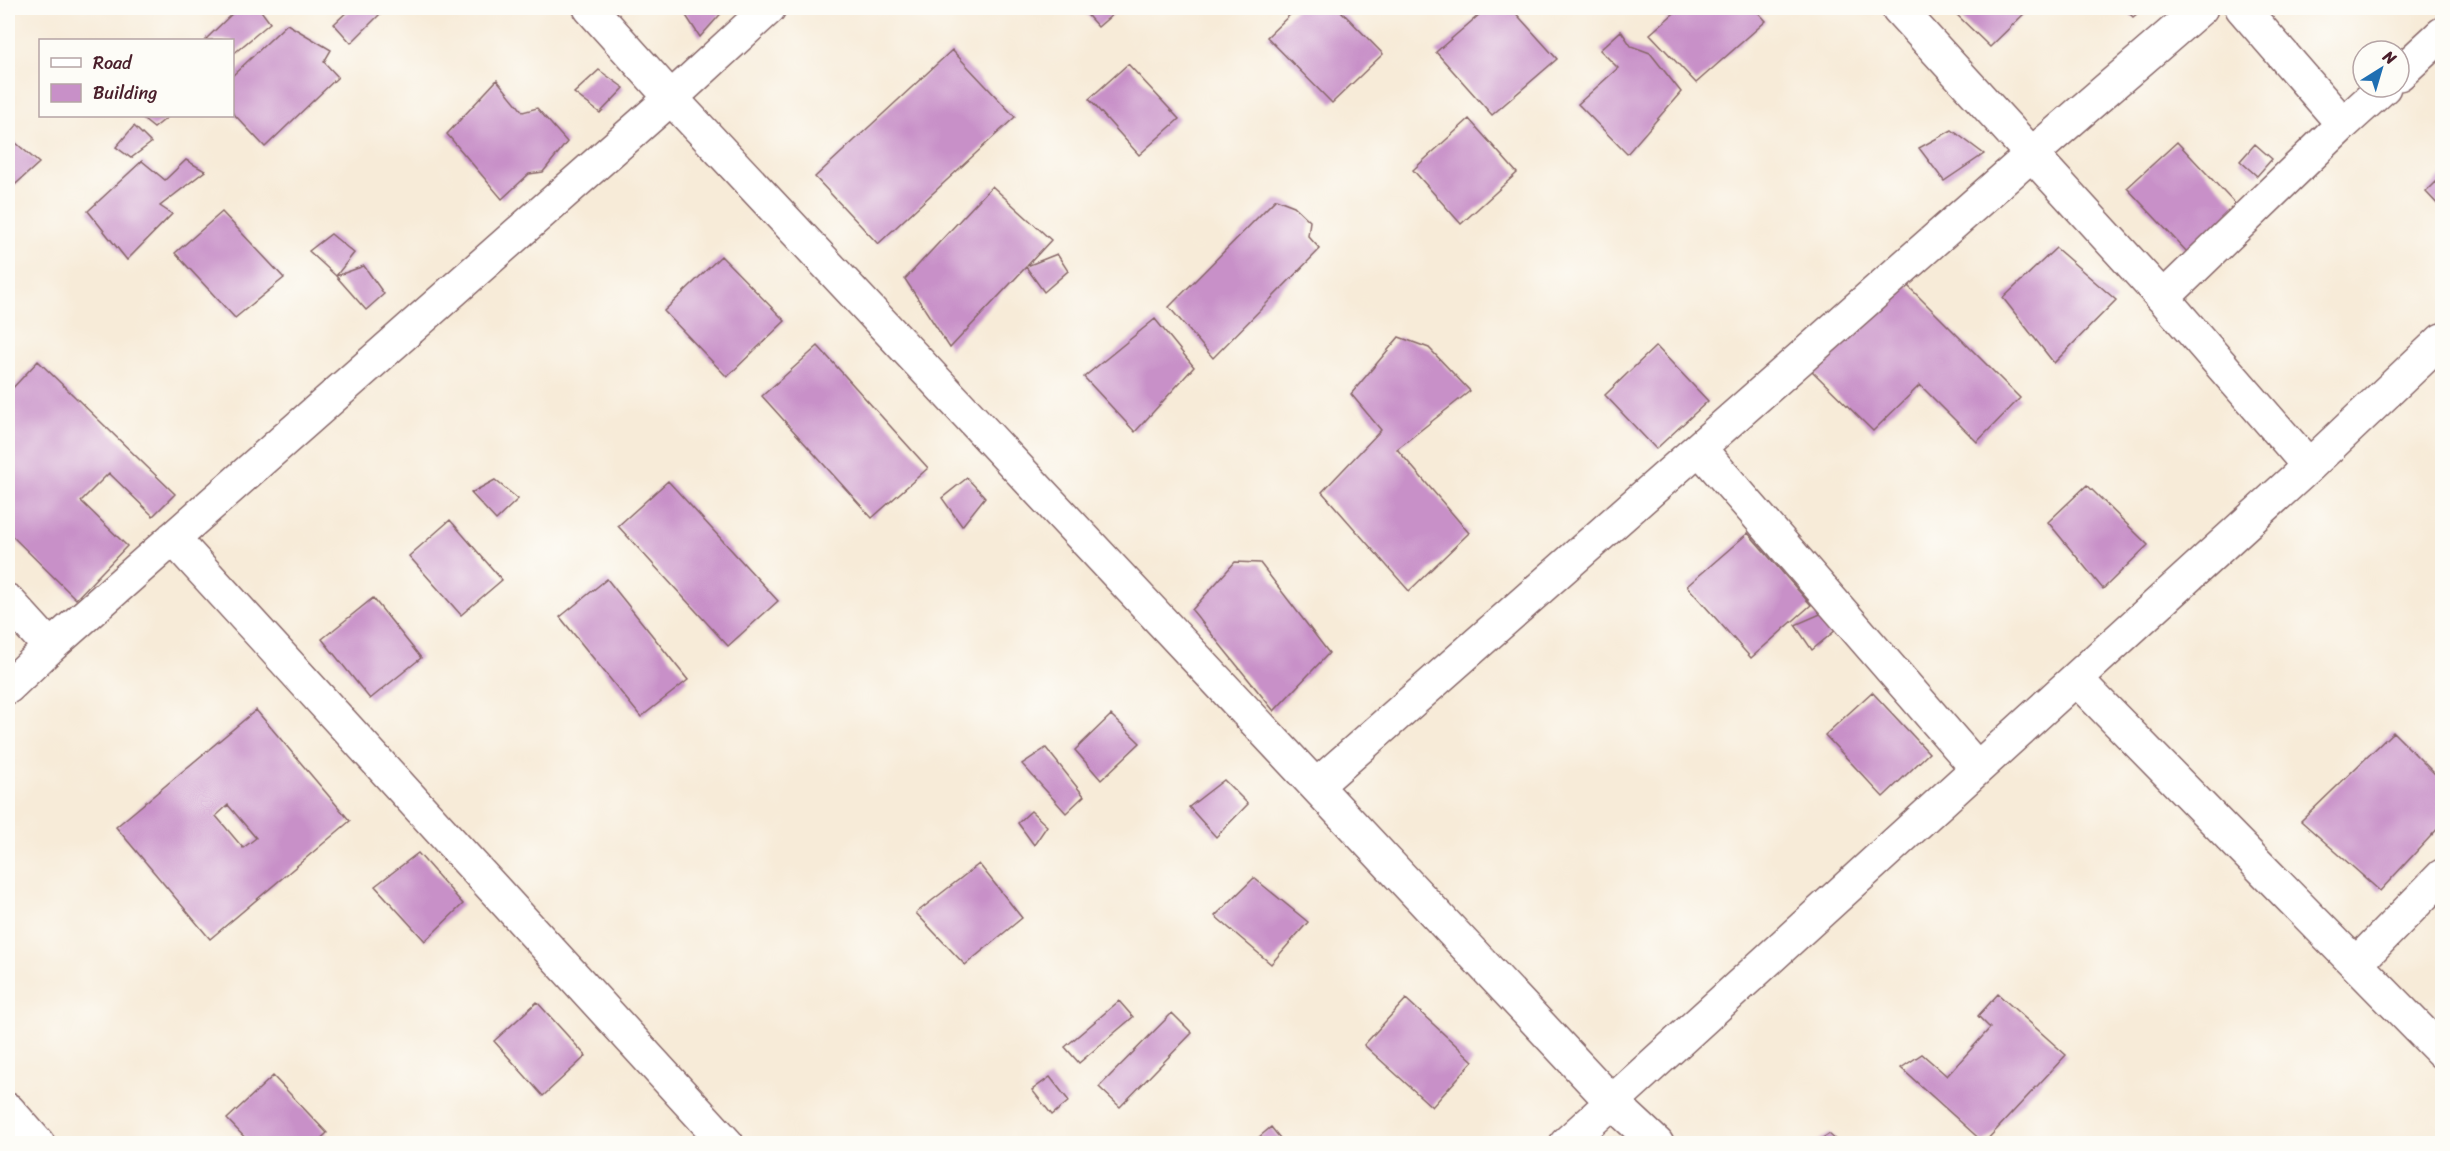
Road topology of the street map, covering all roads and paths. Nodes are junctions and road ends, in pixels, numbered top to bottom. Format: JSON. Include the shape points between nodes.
{"nodes":[{"id":1,"x":590,"y":8,"type":"edge"},
{"id":2,"x":768,"y":8,"type":"edge"},
{"id":3,"x":1898,"y":8,"type":"edge"},
{"id":4,"x":2201,"y":8,"type":"edge"},
{"id":5,"x":2242,"y":8,"type":"edge"},
{"id":6,"x":2442,"y":34,"type":"edge"},
{"id":7,"x":2411,"y":63,"type":"edge"},
{"id":8,"x":671,"y":98,"type":"junction"},
{"id":9,"x":2371,"y":99,"type":"edge"},
{"id":10,"x":2343,"y":124,"type":"junction"},
{"id":11,"x":2032,"y":154,"type":"junction"},
{"id":12,"x":2163,"y":298,"type":"junction"},
{"id":13,"x":2442,"y":340,"type":"edge"},
{"id":14,"x":1699,"y":448,"type":"junction"},
{"id":15,"x":2309,"y":466,"type":"junction"},
{"id":16,"x":173,"y":538,"type":"junction"},
{"id":17,"x":8,"y":600,"type":"edge"},
{"id":18,"x":50,"y":647,"type":"junction"},
{"id":19,"x":2076,"y":679,"type":"junction"},
{"id":20,"x":8,"y":687,"type":"edge"},
{"id":21,"x":1977,"y":768,"type":"junction"},
{"id":22,"x":1316,"y":786,"type":"junction"},
{"id":23,"x":2442,"y":876,"type":"edge"},
{"id":24,"x":2356,"y":964,"type":"junction"},
{"id":25,"x":2442,"y":1052,"type":"edge"},
{"id":26,"x":1612,"y":1102,"type":"junction"},
{"id":27,"x":8,"y":1110,"type":"edge"},
{"id":28,"x":38,"y":1143,"type":"edge"},
{"id":29,"x":727,"y":1143,"type":"edge"},
{"id":30,"x":1566,"y":1143,"type":"edge"},
{"id":31,"x":1657,"y":1143,"type":"edge"}],
"edges":[{"from":1,"to":8,"type":"street"},
{"from":2,"to":8,"type":"street"},
{"from":3,"to":11,"type":"street"},
{"from":4,"to":11,"type":"street"},
{"from":5,"to":10,"type":"street"},
{"from":6,"to":7,"type":"street"},
{"from":8,"to":16,"type":"street"},
{"from":8,"to":22,"type":"street"},
{"from":9,"to":10,"type":"street"},
{"from":10,"to":12,"type":"street"},
{"from":11,"to":12,"type":"street"},
{"from":11,"to":14,"type":"street"},
{"from":12,"to":15,"type":"street"},
{"from":13,"to":15,"type":"street"},
{"from":14,"to":21,"type":"street"},
{"from":14,"to":22,"type":"street"},
{"from":15,"to":19,"type":"street"},
{"from":16,"to":18,"type":"street"},
{"from":16,"to":29,"type":"street"},
{"from":17,"to":18,"type":"street"},
{"from":18,"to":20,"type":"street"},
{"from":19,"to":21,"type":"street"},
{"from":19,"to":24,"type":"street"},
{"from":21,"to":26,"type":"street"},
{"from":22,"to":26,"type":"street"},
{"from":23,"to":24,"type":"street"},
{"from":24,"to":25,"type":"street"},
{"from":26,"to":30,"type":"street"},
{"from":26,"to":31,"type":"street"},
{"from":27,"to":28,"type":"street"}]}
